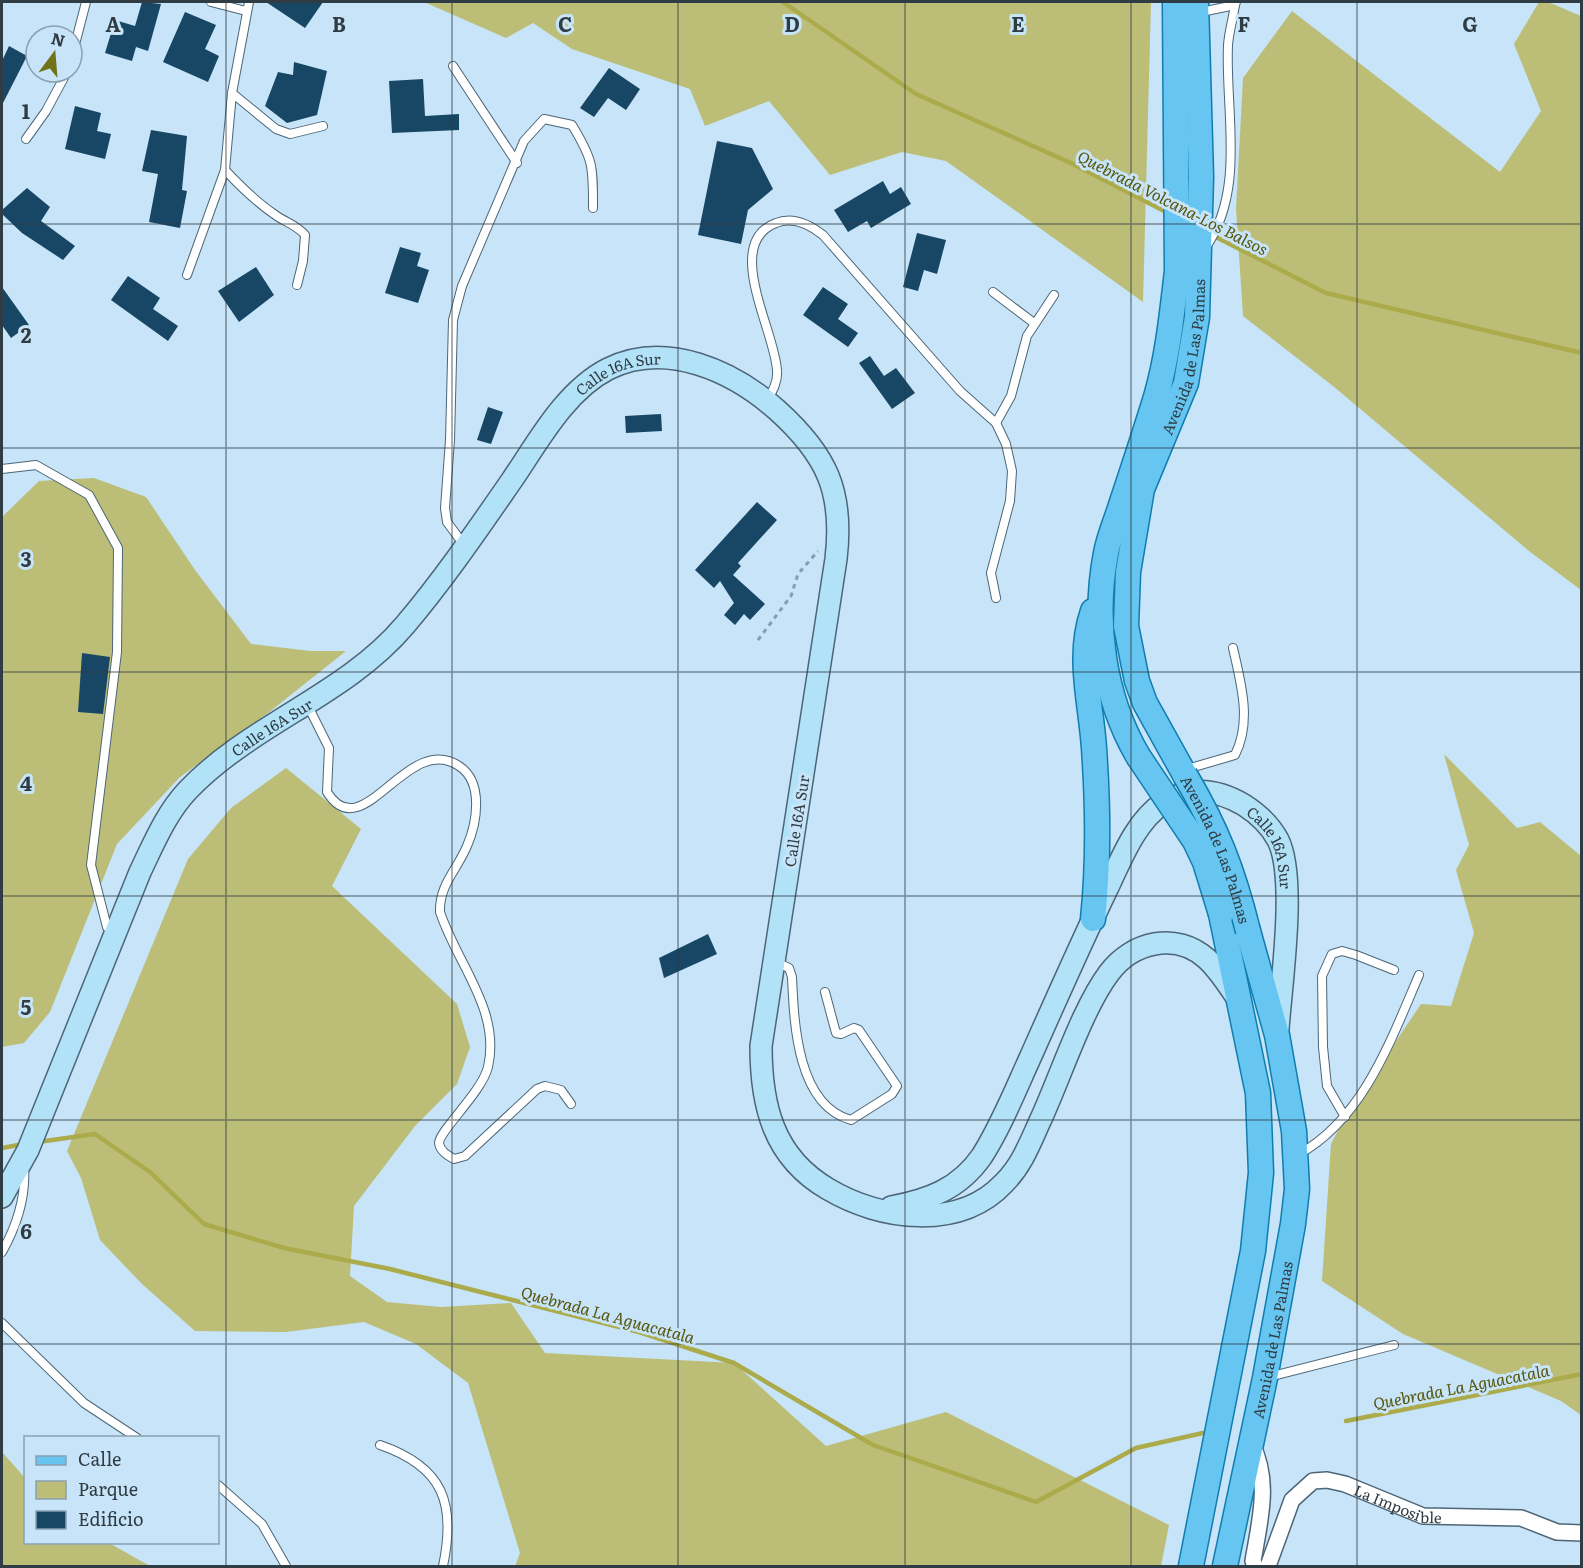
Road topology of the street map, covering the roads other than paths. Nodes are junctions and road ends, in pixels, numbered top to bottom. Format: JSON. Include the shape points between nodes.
{"nodes":[{"id":1,"x":86,"y":2,"type":"edge"},
{"id":2,"x":211,"y":2,"type":"edge"},
{"id":3,"x":249,"y":2,"type":"edge"},
{"id":4,"x":1175,"y":2,"type":"edge"},
{"id":5,"x":1236,"y":3,"type":"edge"},
{"id":6,"x":1196,"y":7,"type":"edge"},
{"id":7,"x":246,"y":11,"type":"junction"},
{"id":8,"x":80,"y":24,"type":"edge"},
{"id":9,"x":453,"y":66,"type":"dead end"},
{"id":10,"x":61,"y":84,"type":"edge"},
{"id":11,"x":231,"y":93,"type":"junction"},
{"id":12,"x":323,"y":126,"type":"dead end"},
{"id":13,"x":26,"y":139,"type":"dead end"},
{"id":14,"x":517,"y":163,"type":"junction"},
{"id":15,"x":225,"y":170,"type":"junction"},
{"id":16,"x":1189,"y":177,"type":"junction"},
{"id":17,"x":593,"y":208,"type":"dead end"},
{"id":18,"x":1207,"y":241,"type":"junction"},
{"id":19,"x":187,"y":275,"type":"dead end"},
{"id":20,"x":297,"y":285,"type":"dead end"},
{"id":21,"x":993,"y":292,"type":"dead end"},
{"id":22,"x":1054,"y":295,"type":"dead end"},
{"id":23,"x":1034,"y":323,"type":"junction"},
{"id":24,"x":767,"y":401,"type":"junction"},
{"id":25,"x":996,"y":423,"type":"junction"},
{"id":26,"x":2,"y":469,"type":"edge"},
{"id":27,"x":465,"y":546,"type":"junction"},
{"id":28,"x":1101,"y":586,"type":"junction"},
{"id":29,"x":996,"y":598,"type":"dead end"},
{"id":30,"x":1233,"y":648,"type":"dead end"},
{"id":31,"x":307,"y":702,"type":"junction"},
{"id":32,"x":1184,"y":772,"type":"junction"},
{"id":33,"x":1093,"y":919,"type":"junction"},
{"id":34,"x":114,"y":937,"type":"junction"},
{"id":35,"x":775,"y":962,"type":"junction"},
{"id":36,"x":1394,"y":970,"type":"dead end"},
{"id":37,"x":1419,"y":975,"type":"dead end"},
{"id":38,"x":825,"y":992,"type":"dead end"},
{"id":39,"x":1240,"y":1002,"type":"junction"},
{"id":40,"x":1277,"y":1035,"type":"junction"},
{"id":41,"x":571,"y":1104,"type":"dead end"},
{"id":42,"x":1345,"y":1117,"type":"junction"},
{"id":43,"x":26,"y":1154,"type":"junction"},
{"id":44,"x":1296,"y":1156,"type":"junction"},
{"id":45,"x":2,"y":1197,"type":"edge"},
{"id":46,"x":875,"y":1209,"type":"junction"},
{"id":47,"x":2,"y":1252,"type":"edge"},
{"id":48,"x":2,"y":1323,"type":"edge"},
{"id":49,"x":1394,"y":1345,"type":"dead end"},
{"id":50,"x":1265,"y":1378,"type":"junction"},
{"id":51,"x":135,"y":1436,"type":"edge"},
{"id":52,"x":380,"y":1445,"type":"dead end"},
{"id":53,"x":219,"y":1486,"type":"edge"},
{"id":54,"x":1251,"y":1498,"type":"junction"},
{"id":55,"x":1581,"y":1533,"type":"edge"},
{"id":56,"x":286,"y":1566,"type":"edge"},
{"id":57,"x":443,"y":1566,"type":"edge"},
{"id":58,"x":1191,"y":1566,"type":"edge"},
{"id":59,"x":1225,"y":1566,"type":"edge"},
{"id":60,"x":1255,"y":1566,"type":"edge"},
{"id":61,"x":1268,"y":1566,"type":"edge"}],
"edges":[{"from":1,"to":8,"type":"lane"},
{"from":2,"to":7,"type":"lane"},
{"from":3,"to":7,"type":"lane"},
{"from":4,"to":16,"type":"main road","name":"Avenida de Las Palmas"},
{"from":5,"to":6,"type":"lane"},
{"from":5,"to":18,"type":"lane","via":[[1228,44],[1227,195]]},
{"from":6,"to":16,"type":"main road","name":"Avenida de Las Palmas"},
{"from":7,"to":11,"type":"lane"},
{"from":9,"to":14,"type":"lane"},
{"from":10,"to":13,"type":"lane"},
{"from":11,"to":12,"type":"lane","via":[[276,129],[290,134]]},
{"from":11,"to":15,"type":"lane"},
{"from":14,"to":17,"type":"lane","via":[[524,141],[543,119],[572,125],[593,165]]},
{"from":14,"to":27,"type":"lane","via":[[462,286],[453,320],[445,508],[447,522]]},
{"from":15,"to":19,"type":"lane"},
{"from":15,"to":20,"type":"lane","via":[[256,202],[305,235]]},
{"from":16,"to":18,"type":"main road","name":"Avenida de Las Palmas"},
{"from":16,"to":28,"type":"main road","name":"Avenida de Las Palmas","via":[[1177,247],[1175,293],[1157,394],[1106,551]]},
{"from":18,"to":32,"type":"main road","name":"Avenida de Las Palmas","via":[[1186,383],[1142,489],[1128,572],[1126,626],[1137,681],[1145,704]]},
{"from":21,"to":23,"type":"lane"},
{"from":22,"to":23,"type":"lane"},
{"from":23,"to":25,"type":"lane","via":[[1021,354],[1011,396]]},
{"from":24,"to":25,"type":"lane","via":[[777,372],[751,257],[758,235],[784,220],[805,223],[822,235],[960,391]]},
{"from":24,"to":27,"type":"main road","name":"Calle 16A Sur","via":[[717,370],[677,359],[633,360],[609,369],[574,396],[559,414]]},
{"from":24,"to":35,"type":"main road","name":"Calle 16A Sur","via":[[800,431],[821,459],[832,481],[839,531]]},
{"from":25,"to":29,"type":"lane","via":[[1012,471],[1010,501],[991,573]]},
{"from":26,"to":34,"type":"lane","via":[[36,465],[89,495],[118,548],[117,652],[91,865],[107,927]]},
{"from":27,"to":31,"type":"main road","name":"Calle 16A Sur","via":[[385,647]]},
{"from":28,"to":33,"type":"main road","via":[[1090,619],[1084,665],[1096,769],[1098,871]]},
{"from":28,"to":39,"type":"main road","name":"Avenida de Las Palmas","bridge":true,"via":[[1101,625],[1110,691],[1118,716],[1138,756],[1205,862]]},
{"from":30,"to":32,"type":"lane","via":[[1245,713],[1243,740],[1235,755]]},
{"from":31,"to":34,"type":"main road","name":"Calle 16A Sur","via":[[218,762],[185,793],[140,872]]},
{"from":31,"to":41,"type":"lane","via":[[329,748],[327,792],[340,806],[361,808],[412,766],[432,761],[460,766],[473,784],[476,797],[472,831],[444,886],[440,912],[487,1014],[490,1056],[485,1077],[468,1104],[441,1133],[439,1144],[443,1152],[454,1159],[465,1156],[537,1089],[561,1089]]},
{"from":32,"to":40,"type":"main road","name":"Avenida de Las Palmas","bridge":true,"via":[[1228,858]]},
{"from":33,"to":40,"type":"main road","name":"Calle 16A Sur","via":[[1137,830],[1162,804],[1189,792],[1205,791],[1243,804],[1268,825],[1284,860],[1285,917]]},
{"from":33,"to":46,"type":"main road","name":"Calle 16A Sur","via":[[982,1155],[960,1180],[937,1195]]},
{"from":34,"to":43,"type":"main road","name":"Calle 16A Sur"},
{"from":35,"to":38,"type":"lane","via":[[789,968],[792,977],[794,1022],[806,1074],[839,1117],[851,1120],[892,1094],[897,1086],[860,1030],[836,1033]]},
{"from":35,"to":46,"type":"main road","name":"Calle 16A Sur","via":[[761,1046],[766,1109],[774,1132],[803,1171],[820,1185]]},
{"from":36,"to":42,"type":"lane","via":[[1342,951],[1332,954],[1322,976],[1320,1004],[1327,1086]]},
{"from":37,"to":42,"type":"lane","via":[[1387,1050]]},
{"from":39,"to":46,"type":"main road","name":"Calle 16A Sur","via":[[1211,963],[1191,949],[1164,942],[1131,952],[1108,974],[1094,998],[1025,1156],[1003,1185],[980,1203],[952,1213],[911,1216]]},
{"from":39,"to":58,"type":"main road","name":"Avenida de Las Palmas","via":[[1258,1093],[1258,1213]]},
{"from":40,"to":44,"type":"main road","name":"Avenida de Las Palmas"},
{"from":42,"to":44,"type":"lane","via":[[1321,1142]]},
{"from":43,"to":45,"type":"main road","name":"Calle 16A Sur"},
{"from":43,"to":47,"type":"lane","via":[[23,1194]]},
{"from":44,"to":50,"type":"main road","name":"Avenida de Las Palmas","via":[[1293,1224]]},
{"from":48,"to":51,"type":"lane","via":[[94,1412]]},
{"from":49,"to":50,"type":"lane"},
{"from":50,"to":54,"type":"main road","name":"Avenida de Las Palmas","via":[[1251,1442]]},
{"from":52,"to":57,"type":"lane","via":[[417,1463],[431,1475],[441,1492],[450,1532]]},
{"from":53,"to":56,"type":"lane","via":[[262,1524]]},
{"from":54,"to":59,"type":"main road","name":"Avenida de Las Palmas"},
{"from":54,"to":60,"type":"street"},
{"from":55,"to":61,"type":"street","name":"La Imposible","via":[[1557,1532],[1521,1518],[1423,1516],[1345,1484],[1313,1481],[1292,1500]]}]}
